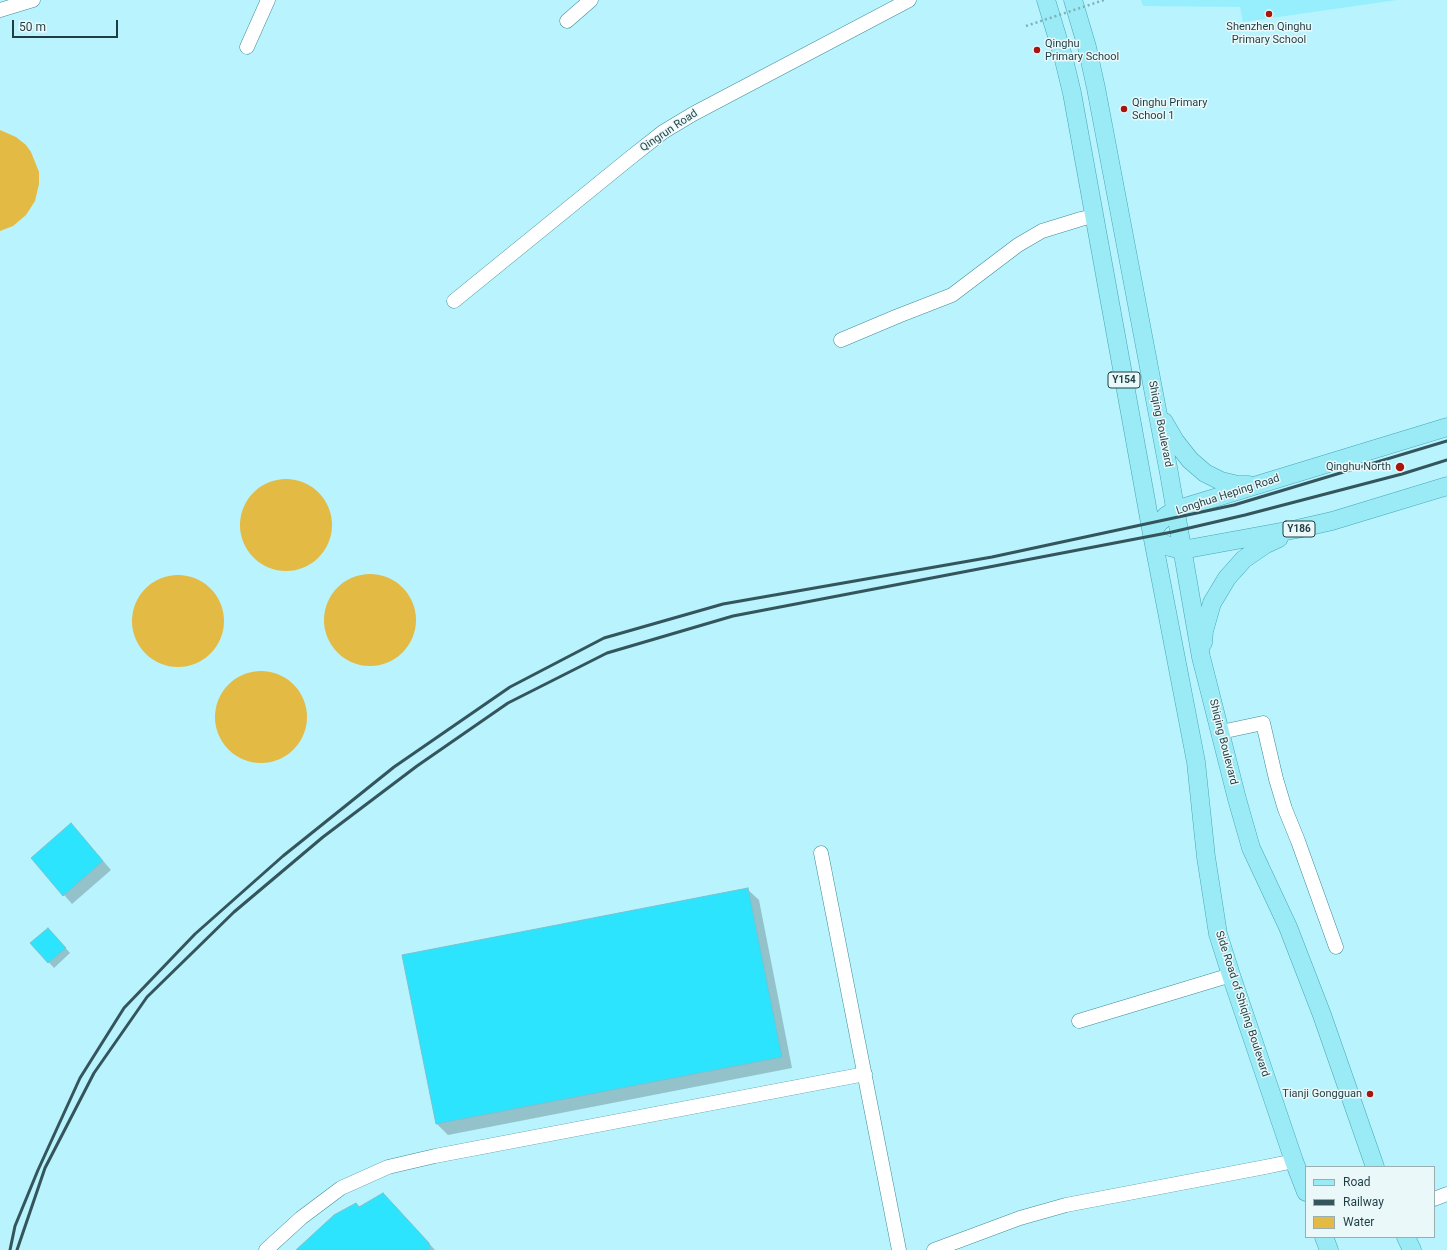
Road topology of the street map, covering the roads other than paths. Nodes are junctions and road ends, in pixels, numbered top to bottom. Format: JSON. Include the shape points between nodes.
{"nodes":[{"id":1,"x":33,"y":0,"type":"edge"},
{"id":2,"x":268,"y":0,"type":"edge"},
{"id":3,"x":591,"y":0,"type":"edge"},
{"id":4,"x":909,"y":0,"type":"edge"},
{"id":5,"x":1046,"y":0,"type":"edge"},
{"id":6,"x":1072,"y":0,"type":"edge"},
{"id":7,"x":0,"y":10,"type":"edge"},
{"id":8,"x":567,"y":21,"type":"dead end"},
{"id":9,"x":247,"y":48,"type":"dead end"},
{"id":10,"x":1094,"y":216,"type":"junction"},
{"id":11,"x":454,"y":300,"type":"dead end"},
{"id":12,"x":841,"y":340,"type":"dead end"},
{"id":13,"x":1155,"y":399,"type":"junction"},
{"id":14,"x":1447,"y":427,"type":"edge"},
{"id":15,"x":1258,"y":485,"type":"junction"},
{"id":16,"x":1447,"y":486,"type":"edge"},
{"id":17,"x":1175,"y":510,"type":"junction"},
{"id":18,"x":1297,"y":529,"type":"junction"},
{"id":19,"x":1152,"y":534,"type":"junction"},
{"id":20,"x":1182,"y":550,"type":"junction"},
{"id":21,"x":1201,"y":657,"type":"junction"},
{"id":22,"x":1221,"y":732,"type":"junction"},
{"id":23,"x":821,"y":853,"type":"dead end"},
{"id":24,"x":1336,"y":947,"type":"dead end"},
{"id":25,"x":1231,"y":975,"type":"junction"},
{"id":26,"x":1079,"y":1021,"type":"dead end"},
{"id":27,"x":865,"y":1074,"type":"junction"},
{"id":28,"x":1294,"y":1160,"type":"junction"},
{"id":29,"x":1375,"y":1166,"type":"edge"},
{"id":30,"x":1305,"y":1189,"type":"edge"},
{"id":31,"x":1447,"y":1194,"type":"edge"},
{"id":32,"x":1435,"y":1199,"type":"edge"},
{"id":33,"x":1324,"y":1238,"type":"edge"},
{"id":34,"x":1406,"y":1238,"type":"edge"},
{"id":35,"x":266,"y":1250,"type":"edge"},
{"id":36,"x":900,"y":1250,"type":"edge"},
{"id":37,"x":934,"y":1250,"type":"edge"},
{"id":38,"x":1329,"y":1250,"type":"edge"},
{"id":39,"x":1412,"y":1250,"type":"edge"}],
"edges":[{"from":1,"to":7,"type":"street"},
{"from":2,"to":9,"type":"street"},
{"from":3,"to":8,"type":"street"},
{"from":4,"to":11,"type":"street","name":"Qingrun Road","via":[[663,132]]},
{"from":5,"to":10,"type":"main road","number":"Y154","via":[[1072,93]]},
{"from":6,"to":13,"type":"main road","name":"Shiqing Boulevard","number":"Y154","via":[[1087,47],[1096,88]]},
{"from":10,"to":12,"type":"street","via":[[1042,231],[1018,245],[952,295]]},
{"from":10,"to":19,"type":"main road","number":"Y154"},
{"from":13,"to":15,"type":"main road","via":[[1175,441],[1190,460],[1205,473],[1221,481],[1238,485]]},
{"from":13,"to":17,"type":"main road","name":"Shiqing Boulevard","number":"Y154"},
{"from":14,"to":15,"type":"main road","name":"Longhua Heping Road"},
{"from":15,"to":17,"type":"main road","name":"Longhua Heping Road"},
{"from":16,"to":18,"type":"main road","number":"Y186"},
{"from":17,"to":19,"type":"main road","name":"Longhua Heping Road","via":[[1157,525]]},
{"from":17,"to":20,"type":"main road","name":"Shiqing Boulevard","number":"Y154"},
{"from":18,"to":20,"type":"main road","number":"Y186"},
{"from":18,"to":21,"type":"main road","via":[[1266,544],[1244,559],[1227,578],[1212,603],[1204,631]]},
{"from":19,"to":20,"type":"main road","number":"Y186","via":[[1170,547]]},
{"from":19,"to":25,"type":"main road","name":"Side Road of Shiqing Boulevard","number":"Y154","via":[[1196,762],[1207,864],[1218,934]]},
{"from":20,"to":21,"type":"main road","name":"Shiqing Boulevard","number":"Y154"},
{"from":21,"to":22,"type":"main road","name":"Shiqing Boulevard","number":"Y154"},
{"from":22,"to":24,"type":"street","via":[[1263,723],[1285,809]]},
{"from":22,"to":29,"type":"main road","name":"Shiqing Boulevard","number":"Y154","via":[[1251,848],[1288,927]]},
{"from":23,"to":27,"type":"street"},
{"from":25,"to":26,"type":"street"},
{"from":25,"to":28,"type":"main road","name":"Side Road of Shiqing Boulevard","number":"Y154"},
{"from":27,"to":35,"type":"street","via":[[388,1167],[341,1188]]},
{"from":27,"to":36,"type":"street"},
{"from":28,"to":30,"type":"main road","name":"Side Road of Shiqing Boulevard","number":"Y154"},
{"from":28,"to":37,"type":"street","via":[[1066,1205],[1020,1218]]},
{"from":31,"to":32,"type":"street"},
{"from":33,"to":38,"type":"main road"},
{"from":34,"to":39,"type":"main road"}]}
